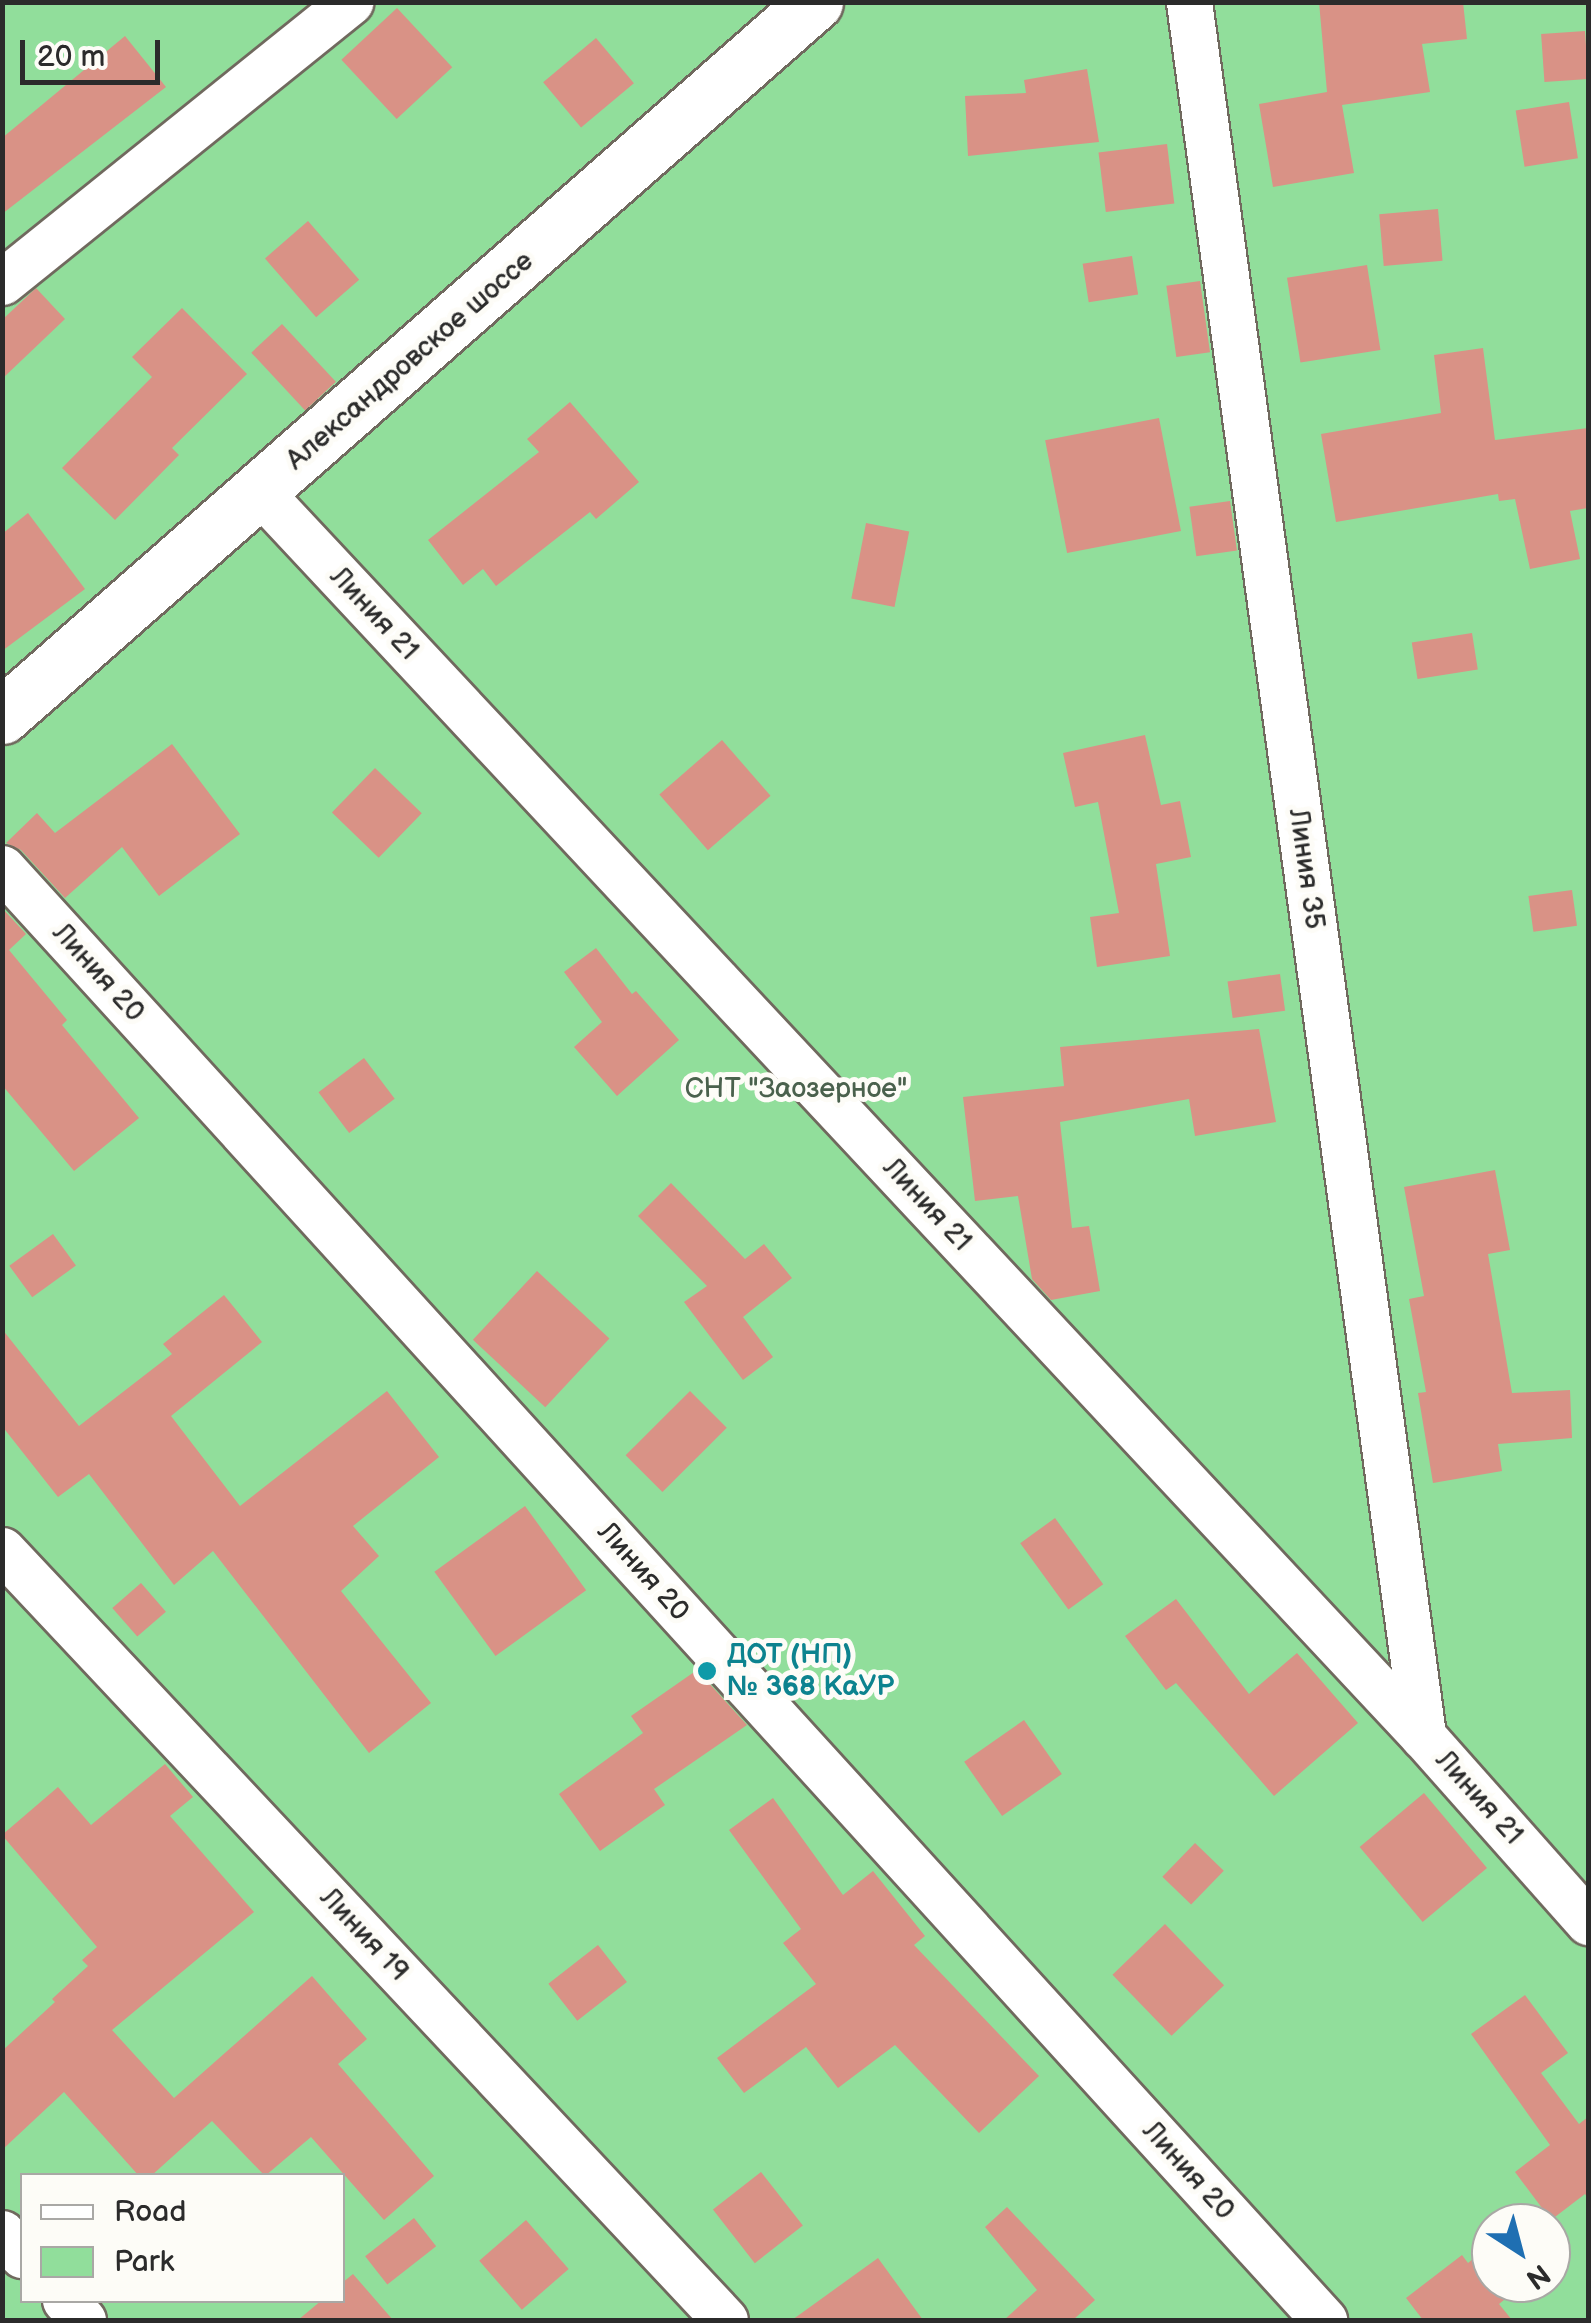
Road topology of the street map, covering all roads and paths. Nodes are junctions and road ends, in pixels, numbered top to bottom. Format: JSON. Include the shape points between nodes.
{"nodes":[{"id":1,"x":350,"y":2,"type":"edge"},
{"id":2,"x":815,"y":2,"type":"edge"},
{"id":3,"x":1189,"y":2,"type":"edge"},
{"id":4,"x":2,"y":282,"type":"edge"},
{"id":5,"x":260,"y":493,"type":"junction"},
{"id":6,"x":2,"y":716,"type":"edge"},
{"id":7,"x":2,"y":868,"type":"edge"},
{"id":8,"x":2,"y":1550,"type":"edge"},
{"id":9,"x":1423,"y":1736,"type":"junction"},
{"id":10,"x":1588,"y":1922,"type":"edge"},
{"id":11,"x":2,"y":2233,"type":"edge"},
{"id":12,"x":20,"y":2253,"type":"edge"},
{"id":13,"x":725,"y":2320,"type":"edge"},
{"id":14,"x":1324,"y":2320,"type":"edge"}],
"edges":[{"from":1,"to":4,"type":"street"},
{"from":2,"to":5,"type":"street","name":"Александровское шоссе"},
{"from":3,"to":9,"type":"street","name":"Линия 35"},
{"from":5,"to":6,"type":"street","name":"Александровское шоссе"},
{"from":5,"to":9,"type":"street","name":"Линия 21"},
{"from":7,"to":14,"type":"street","name":"Линия 20"},
{"from":8,"to":13,"type":"street","name":"Линия 19"},
{"from":9,"to":10,"type":"street","name":"Линия 21"},
{"from":11,"to":12,"type":"street"}]}
